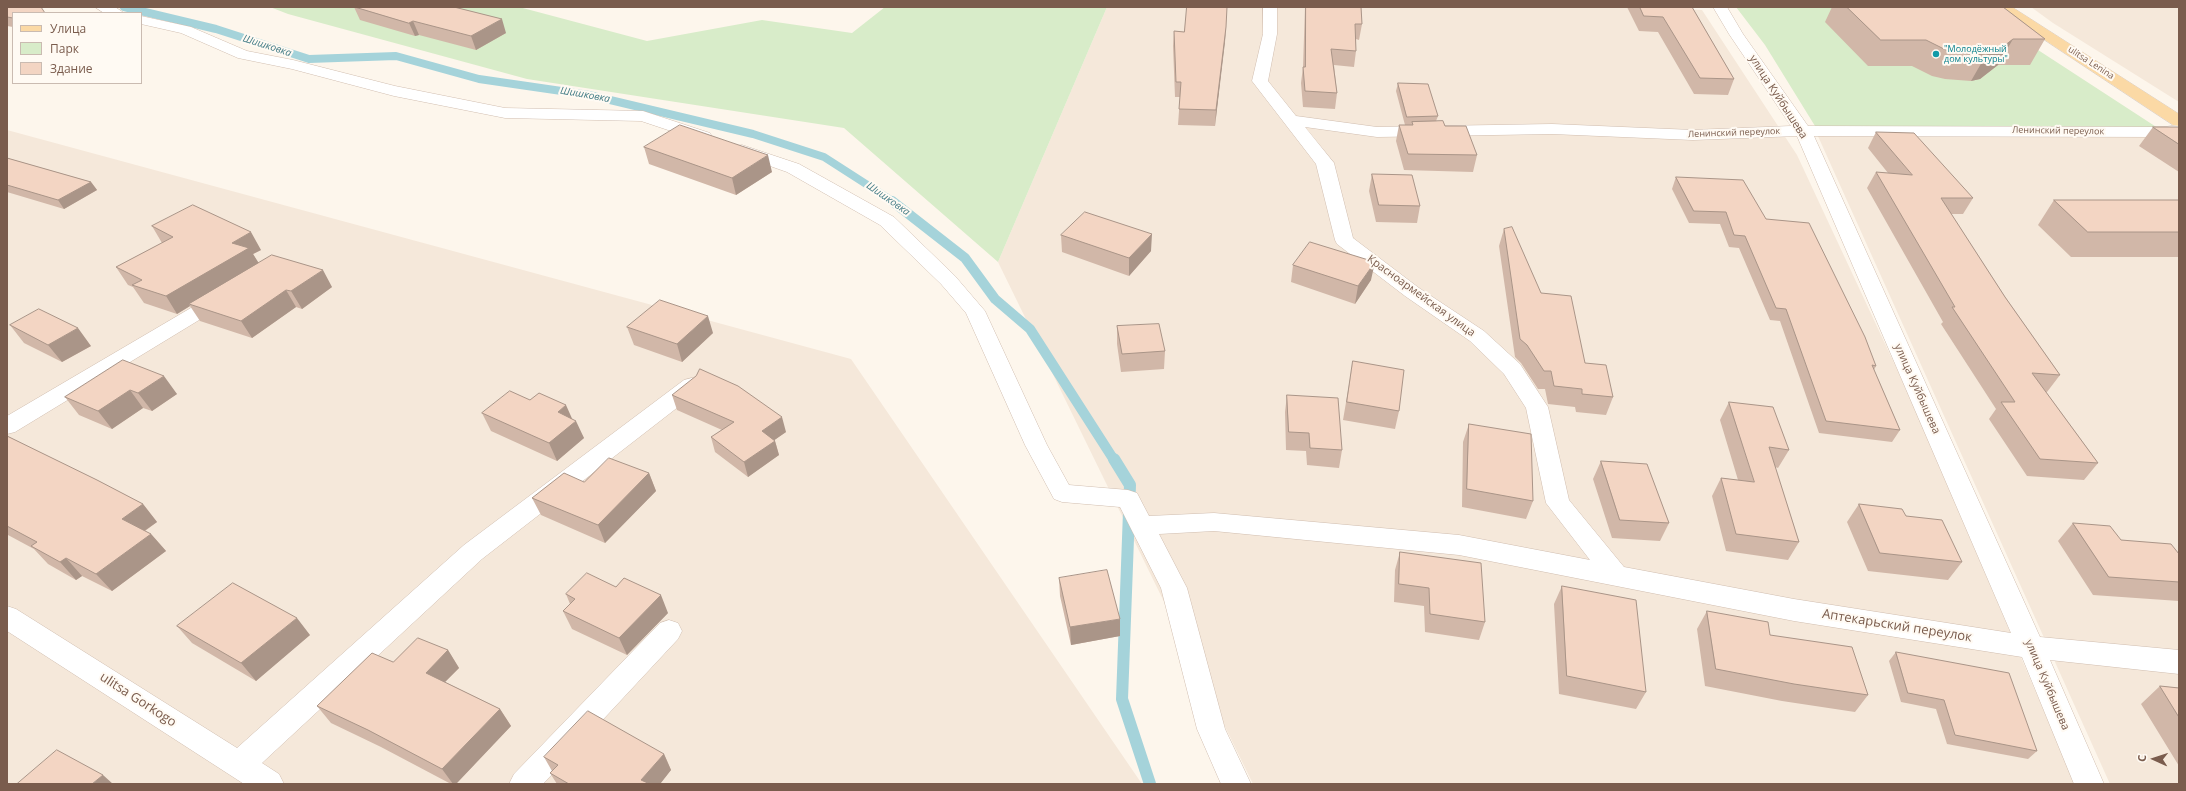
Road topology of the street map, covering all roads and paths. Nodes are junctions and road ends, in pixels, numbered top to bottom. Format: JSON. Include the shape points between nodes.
{"nodes":[{"id":1,"x":102,"y":7,"type":"edge"},
{"id":2,"x":1270,"y":7,"type":"edge"},
{"id":3,"x":1720,"y":7,"type":"edge"},
{"id":4,"x":2002,"y":7,"type":"edge"},
{"id":5,"x":114,"y":12,"type":"edge"},
{"id":6,"x":142,"y":20,"type":"edge"},
{"id":7,"x":1290,"y":120,"type":"junction"},
{"id":8,"x":2179,"y":121,"type":"edge"},
{"id":9,"x":2179,"y":130,"type":"edge"},
{"id":10,"x":1803,"y":131,"type":"junction"},
{"id":11,"x":237,"y":288,"type":"edge"},
{"id":12,"x":692,"y":385,"type":"edge"},
{"id":13,"x":7,"y":426,"type":"edge"},
{"id":14,"x":1142,"y":525,"type":"junction"},
{"id":15,"x":1617,"y":576,"type":"junction"},
{"id":16,"x":7,"y":617,"type":"edge"},
{"id":17,"x":669,"y":631,"type":"dead end"},
{"id":18,"x":2031,"y":646,"type":"junction"},
{"id":19,"x":2179,"y":662,"type":"edge"},
{"id":20,"x":239,"y":765,"type":"junction"},
{"id":21,"x":269,"y":784,"type":"edge"},
{"id":22,"x":524,"y":784,"type":"edge"},
{"id":23,"x":1236,"y":784,"type":"edge"},
{"id":24,"x":2089,"y":784,"type":"edge"}],
"edges":[{"from":1,"to":5,"type":"street"},
{"from":2,"to":7,"type":"street","name":"Красноармейская улица","via":[[1270,34],[1260,81]]},
{"from":3,"to":10,"type":"street","name":"улица Куйбышева"},
{"from":4,"to":8,"type":"main road","name":"ulitsa Lenina"},
{"from":6,"to":14,"type":"street","via":[[186,30],[243,55],[394,91],[505,113],[643,116],[793,168],[887,220],[948,280],[975,311],[1036,445],[1062,493],[1128,499]]},
{"from":7,"to":10,"type":"street","name":"Ленинский переулок","via":[[1377,132],[1552,129],[1693,135]]},
{"from":7,"to":15,"type":"street","name":"Красноармейская улица","via":[[1324,163],[1344,240],[1412,292],[1477,336],[1512,369],[1537,407],[1558,503]]},
{"from":9,"to":10,"type":"street","name":"Ленинский переулок"},
{"from":10,"to":18,"type":"street","name":"улица Куйбышева"},
{"from":11,"to":13,"type":"street"},
{"from":12,"to":20,"type":"street","via":[[473,552]]},
{"from":14,"to":15,"type":"street","name":"Аптекарьский переулок","via":[[1214,522],[1459,545]]},
{"from":14,"to":23,"type":"street","via":[[1174,588],[1211,729]]},
{"from":15,"to":18,"type":"street","name":"Аптекарьский переулок","via":[[1794,610]]},
{"from":16,"to":20,"type":"street","name":"ulitsa Gorkogo"},
{"from":17,"to":22,"type":"street"},
{"from":18,"to":19,"type":"street","name":"Аптекарьский переулок"},
{"from":18,"to":24,"type":"street","name":"улица Куйбышева"},
{"from":20,"to":21,"type":"street","name":"ulitsa Gorkogo"}]}
